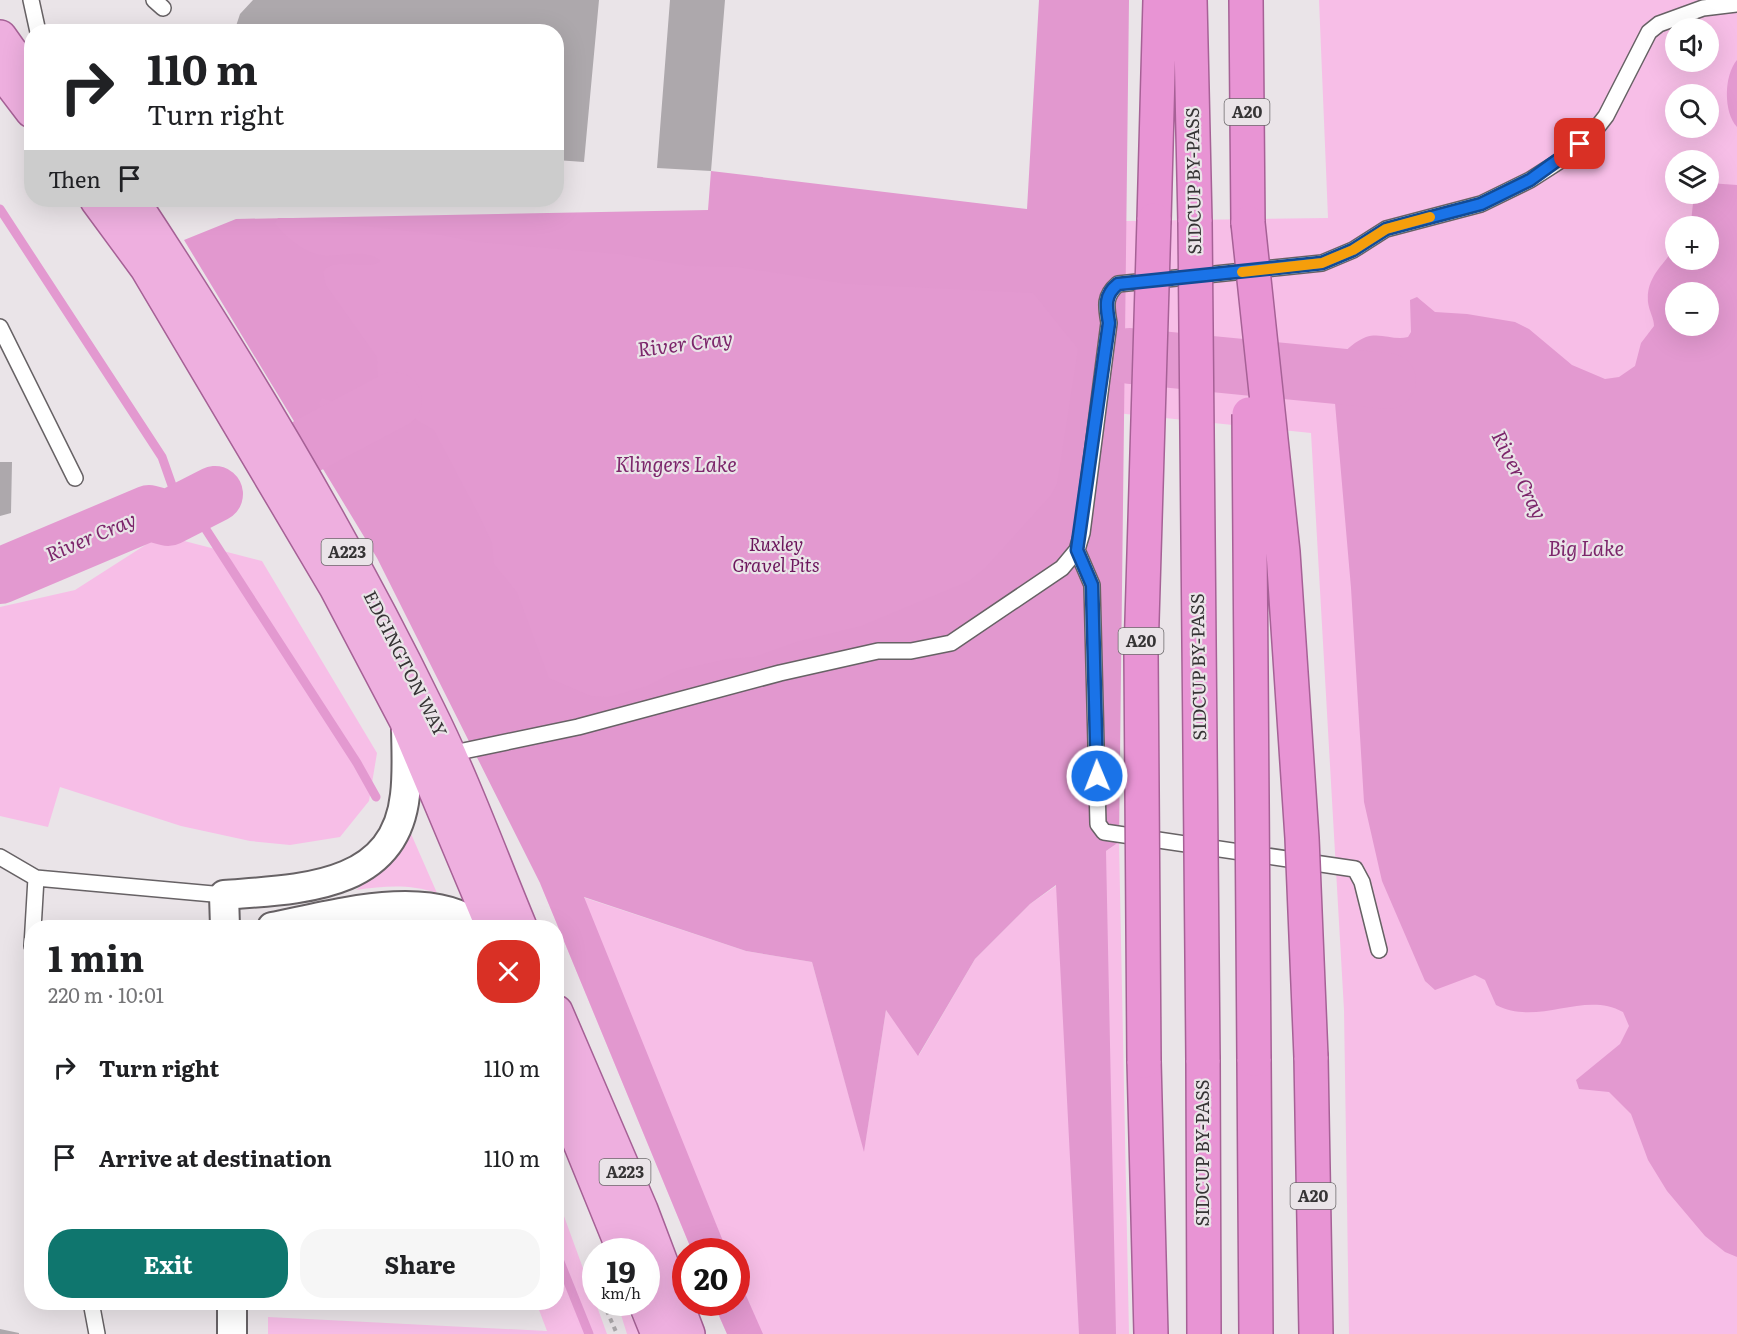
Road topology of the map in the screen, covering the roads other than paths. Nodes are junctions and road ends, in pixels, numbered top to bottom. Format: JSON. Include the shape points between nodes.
{"nodes":[{"id":1,"x":32,"y":0,"type":"edge"},
{"id":2,"x":1160,"y":0,"type":"edge"},
{"id":3,"x":1190,"y":0,"type":"edge"},
{"id":4,"x":1246,"y":0,"type":"edge"},
{"id":5,"x":1737,"y":4,"type":"edge"},
{"id":6,"x":0,"y":15,"type":"edge"},
{"id":7,"x":36,"y":24,"type":"edge"},
{"id":8,"x":0,"y":37,"type":"edge"},
{"id":9,"x":24,"y":45,"type":"edge"},
{"id":10,"x":0,"y":69,"type":"edge"},
{"id":11,"x":24,"y":71,"type":"edge"},
{"id":12,"x":24,"y":100,"type":"edge"},
{"id":13,"x":102,"y":207,"type":"edge"},
{"id":14,"x":117,"y":207,"type":"edge"},
{"id":15,"x":136,"y":207,"type":"edge"},
{"id":16,"x":1248,"y":223,"type":"junction"},
{"id":17,"x":147,"y":268,"type":"junction"},
{"id":18,"x":0,"y":327,"type":"edge"},
{"id":19,"x":75,"y":478,"type":"dead end"},
{"id":20,"x":1077,"y":550,"type":"junction"},
{"id":21,"x":406,"y":720,"type":"junction"},
{"id":22,"x":449,"y":754,"type":"junction"},
{"id":23,"x":0,"y":857,"type":"edge"},
{"id":24,"x":36,"y":878,"type":"junction"},
{"id":25,"x":224,"y":895,"type":"junction"},
{"id":26,"x":34,"y":920,"type":"edge"},
{"id":27,"x":225,"y":920,"type":"edge"},
{"id":28,"x":310,"y":920,"type":"edge"},
{"id":29,"x":470,"y":920,"type":"edge"},
{"id":30,"x":490,"y":920,"type":"edge"},
{"id":31,"x":517,"y":920,"type":"edge"},
{"id":32,"x":1379,"y":950,"type":"dead end"},
{"id":33,"x":564,"y":1031,"type":"edge"},
{"id":34,"x":564,"y":1104,"type":"edge"},
{"id":35,"x":564,"y":1132,"type":"edge"},
{"id":36,"x":603,"y":1238,"type":"edge"},
{"id":37,"x":619,"y":1238,"type":"edge"},
{"id":38,"x":92,"y":1310,"type":"edge"},
{"id":39,"x":232,"y":1310,"type":"edge"},
{"id":40,"x":646,"y":1316,"type":"edge"},
{"id":41,"x":650,"y":1316,"type":"edge"},
{"id":42,"x":97,"y":1334,"type":"edge"},
{"id":43,"x":232,"y":1334,"type":"edge"},
{"id":44,"x":657,"y":1334,"type":"edge"},
{"id":45,"x":688,"y":1334,"type":"edge"},
{"id":46,"x":1151,"y":1334,"type":"edge"},
{"id":47,"x":1204,"y":1334,"type":"edge"},
{"id":48,"x":1256,"y":1334,"type":"edge"},
{"id":49,"x":1316,"y":1334,"type":"edge"}],
"edges":[{"from":1,"to":7,"type":"lane"},
{"from":2,"to":46,"type":"highway","number":"A20","bridge":true,"via":[[1141,654]]},
{"from":3,"to":47,"type":"highway","name":"SIDCUP BY-PASS","bridge":true},
{"from":4,"to":16,"type":"highway","number":"A20"},
{"from":5,"to":20,"type":"lane","via":[[1703,8],[1659,24],[1649,32],[1606,116],[1592,134],[1536,176],[1481,204],[1386,229],[1353,250],[1322,263],[1118,284],[1108,292],[1109,323]]},
{"from":6,"to":9,"type":"main road"},
{"from":8,"to":11,"type":"main road"},
{"from":10,"to":12,"type":"main road"},
{"from":13,"to":17,"type":"main road","name":"EDGINGTON WAY","number":"A223"},
{"from":14,"to":17,"type":"main road","name":"EDGINGTON WAY","number":"A223","via":[[150,256]]},
{"from":15,"to":22,"type":"main road","name":"EDGINGTON WAY","number":"A223","via":[[238,366],[357,568]]},
{"from":16,"to":48,"type":"highway","number":"A20","bridge":true},
{"from":16,"to":49,"type":"highway","number":"A20","bridge":true,"via":[[1284,564],[1302,838]]},
{"from":17,"to":21,"type":"main road","name":"EDGINGTON WAY","number":"A223","via":[[289,504]]},
{"from":18,"to":19,"type":"lane"},
{"from":20,"to":22,"type":"lane","via":[[1062,568],[951,643],[911,651],[878,651],[791,670],[578,727]]},
{"from":20,"to":32,"type":"lane","via":[[1092,585],[1098,824],[1104,832],[1355,869],[1362,882]]},
{"from":21,"to":25,"type":"street","via":[[405,796],[389,843],[356,872],[339,880],[318,886]]},
{"from":21,"to":30,"type":"main road","name":"EDGINGTON WAY","number":"A223"},
{"from":22,"to":31,"type":"main road","name":"EDGINGTON WAY","number":"A223"},
{"from":23,"to":24,"type":"lane"},
{"from":24,"to":25,"type":"lane"},
{"from":24,"to":26,"type":"lane"},
{"from":25,"to":27,"type":"street"},
{"from":28,"to":29,"type":"street","via":[[371,909],[414,907],[434,908]]},
{"from":33,"to":45,"type":"main road","number":"A223","via":[[641,1210]]},
{"from":34,"to":37,"type":"main road","number":"A223"},
{"from":35,"to":36,"type":"street"},
{"from":38,"to":42,"type":"lane"},
{"from":39,"to":43,"type":"street"},
{"from":40,"to":44,"type":"street"},
{"from":41,"to":44,"type":"main road"}]}
